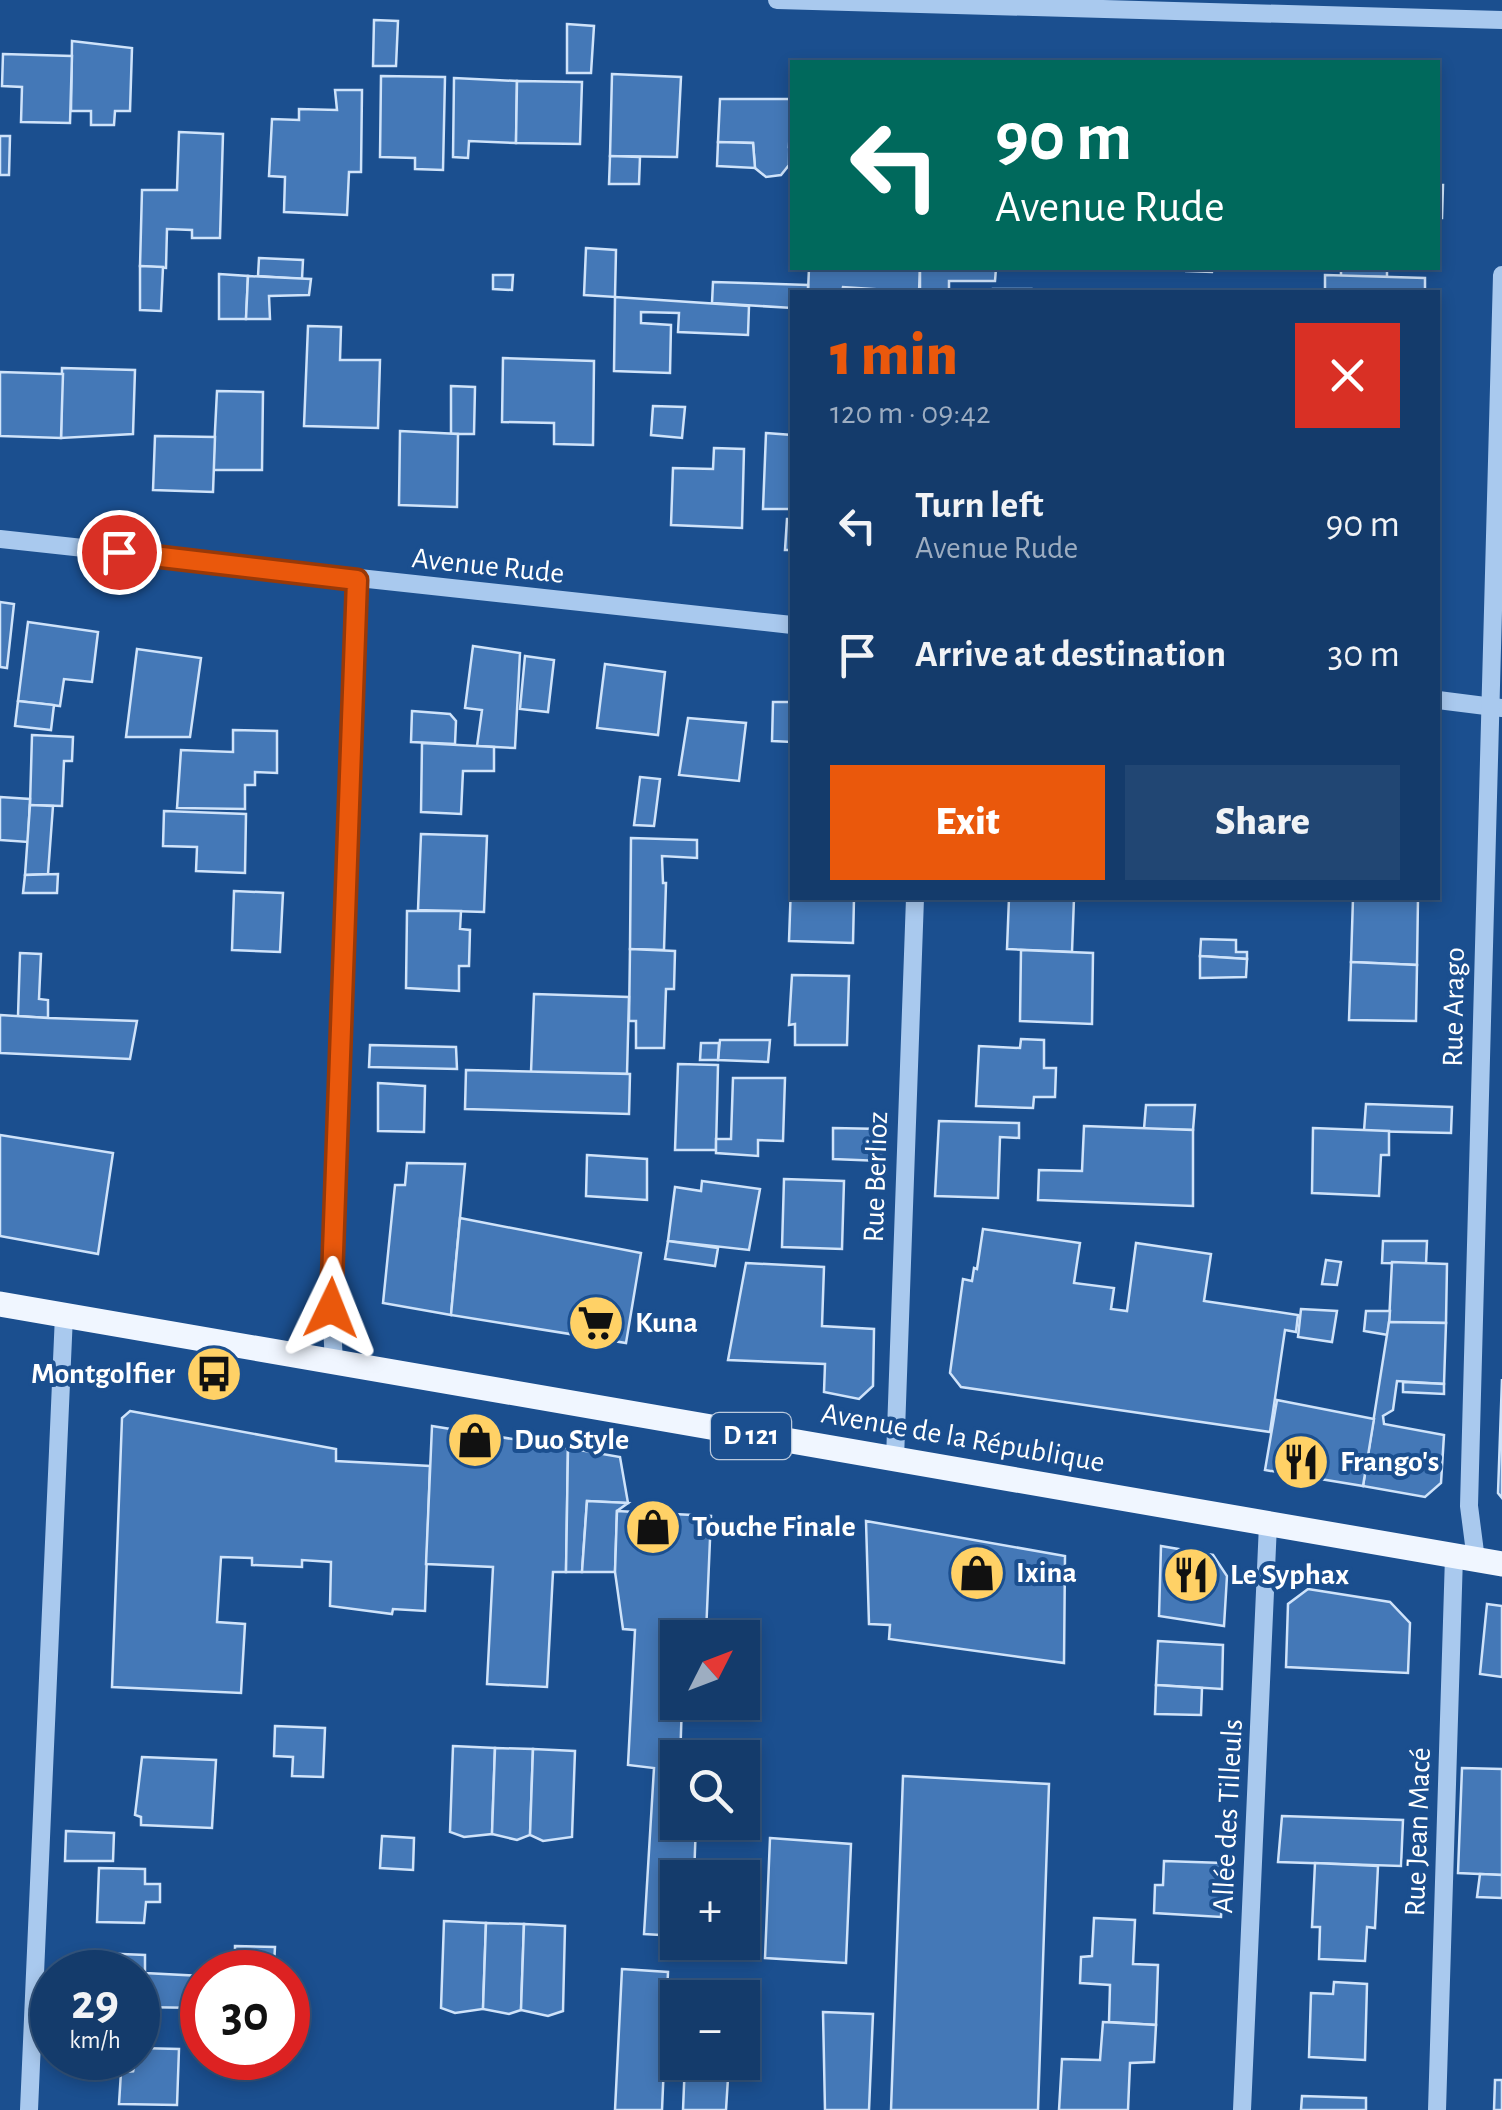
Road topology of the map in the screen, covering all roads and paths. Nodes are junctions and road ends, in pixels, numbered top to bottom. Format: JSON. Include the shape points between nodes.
{"nodes":[{"id":1,"x":777,"y":0,"type":"edge"},
{"id":2,"x":828,"y":1,"type":"edge"},
{"id":3,"x":1308,"y":8,"type":"edge"},
{"id":4,"x":1502,"y":20,"type":"edge"},
{"id":5,"x":1502,"y":275,"type":"edge"},
{"id":6,"x":0,"y":539,"type":"edge"},
{"id":7,"x":357,"y":580,"type":"junction"},
{"id":8,"x":790,"y":625,"type":"edge"},
{"id":9,"x":1440,"y":700,"type":"edge"},
{"id":10,"x":1495,"y":707,"type":"edge"},
{"id":11,"x":915,"y":900,"type":"edge"},
{"id":12,"x":0,"y":1304,"type":"edge"},
{"id":13,"x":64,"y":1314,"type":"junction"},
{"id":14,"x":334,"y":1362,"type":"junction"},
{"id":15,"x":895,"y":1459,"type":"junction"},
{"id":16,"x":1268,"y":1524,"type":"junction"},
{"id":17,"x":1477,"y":1560,"type":"edge"},
{"id":18,"x":29,"y":2110,"type":"edge"},
{"id":19,"x":1242,"y":2110,"type":"edge"},
{"id":20,"x":1438,"y":2110,"type":"edge"}],
"edges":[{"from":1,"to":2,"type":"street"},
{"from":2,"to":3,"type":"street"},
{"from":3,"to":4,"type":"street"},
{"from":5,"to":10,"type":"street","name":"Rue Arago"},
{"from":6,"to":7,"type":"street","name":"Avenue Rude"},
{"from":7,"to":8,"type":"street","name":"Avenue Rude"},
{"from":7,"to":14,"type":"street"},
{"from":9,"to":10,"type":"street"},
{"from":10,"to":17,"type":"street","name":"Rue Arago","via":[[1469,1506]]},
{"from":11,"to":15,"type":"street","name":"Rue Berlioz"},
{"from":12,"to":13,"type":"main road","name":"Avenue de la République","number":"D 121"},
{"from":13,"to":14,"type":"main road","name":"Avenue de la République","number":"D 121"},
{"from":13,"to":18,"type":"street"},
{"from":14,"to":15,"type":"main road","name":"Avenue de la République","number":"D 121"},
{"from":15,"to":16,"type":"main road","name":"Avenue de la République","number":"D 121"},
{"from":16,"to":17,"type":"main road","name":"Avenue de la République","number":"D 121"},
{"from":16,"to":19,"type":"street","name":"Allée des Tilleuls"},
{"from":17,"to":20,"type":"street","name":"Rue Jean Macé"}]}
